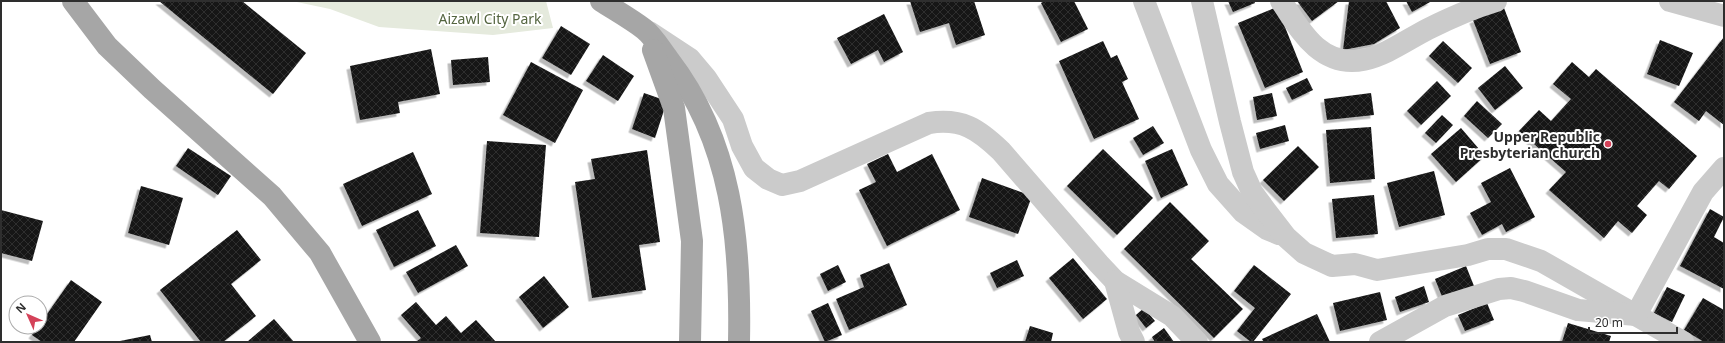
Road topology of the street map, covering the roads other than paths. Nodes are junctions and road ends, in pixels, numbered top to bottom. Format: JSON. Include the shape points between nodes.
{"nodes":[{"id":1,"x":73,"y":1,"type":"edge"},
{"id":2,"x":601,"y":1,"type":"edge"},
{"id":3,"x":1144,"y":1,"type":"edge"},
{"id":4,"x":1202,"y":1,"type":"edge"},
{"id":5,"x":1281,"y":1,"type":"edge"},
{"id":6,"x":1496,"y":1,"type":"edge"},
{"id":7,"x":1670,"y":1,"type":"edge"},
{"id":8,"x":1724,"y":16,"type":"edge"},
{"id":9,"x":645,"y":30,"type":"junction"},
{"id":10,"x":1724,"y":168,"type":"edge"},
{"id":11,"x":1286,"y":237,"type":"junction"},
{"id":12,"x":1115,"y":280,"type":"junction"},
{"id":13,"x":1636,"y":315,"type":"junction"},
{"id":14,"x":370,"y":342,"type":"edge"},
{"id":15,"x":690,"y":342,"type":"edge"},
{"id":16,"x":738,"y":342,"type":"edge"},
{"id":17,"x":1134,"y":342,"type":"edge"},
{"id":18,"x":1197,"y":342,"type":"edge"},
{"id":19,"x":1380,"y":342,"type":"edge"},
{"id":20,"x":1683,"y":342,"type":"edge"}],
"edges":[{"from":1,"to":14,"type":"main road","via":[[107,46],[152,90],[272,196],[320,253]]},
{"from":2,"to":9,"type":"main road"},
{"from":3,"to":11,"type":"street","via":[[1201,150],[1218,184],[1243,212],[1267,229]]},
{"from":4,"to":11,"type":"street","via":[[1243,172],[1252,192]]},
{"from":5,"to":6,"type":"street","via":[[1300,31],[1317,48],[1333,57],[1352,61],[1370,60],[1445,21]]},
{"from":7,"to":8,"type":"street"},
{"from":9,"to":12,"type":"street","via":[[690,59],[706,78],[733,119],[742,146],[754,168],[768,179],[782,185],[800,181],[929,123],[958,122],[986,136],[1001,151]]},
{"from":9,"to":15,"type":"main road","via":[[674,108],[692,241]]},
{"from":9,"to":16,"type":"main road","via":[[680,75],[704,115],[725,173],[735,233],[740,297]]},
{"from":10,"to":13,"type":"street","via":[[1703,192]]},
{"from":11,"to":13,"type":"street","via":[[1304,253],[1332,266],[1355,264],[1377,270],[1468,255],[1488,249],[1506,249],[1541,261]]},
{"from":12,"to":17,"type":"street"},
{"from":12,"to":18,"type":"street","via":[[1172,316]]},
{"from":13,"to":19,"type":"street","via":[[1578,310],[1511,288],[1445,306]]},
{"from":13,"to":20,"type":"street"}]}
